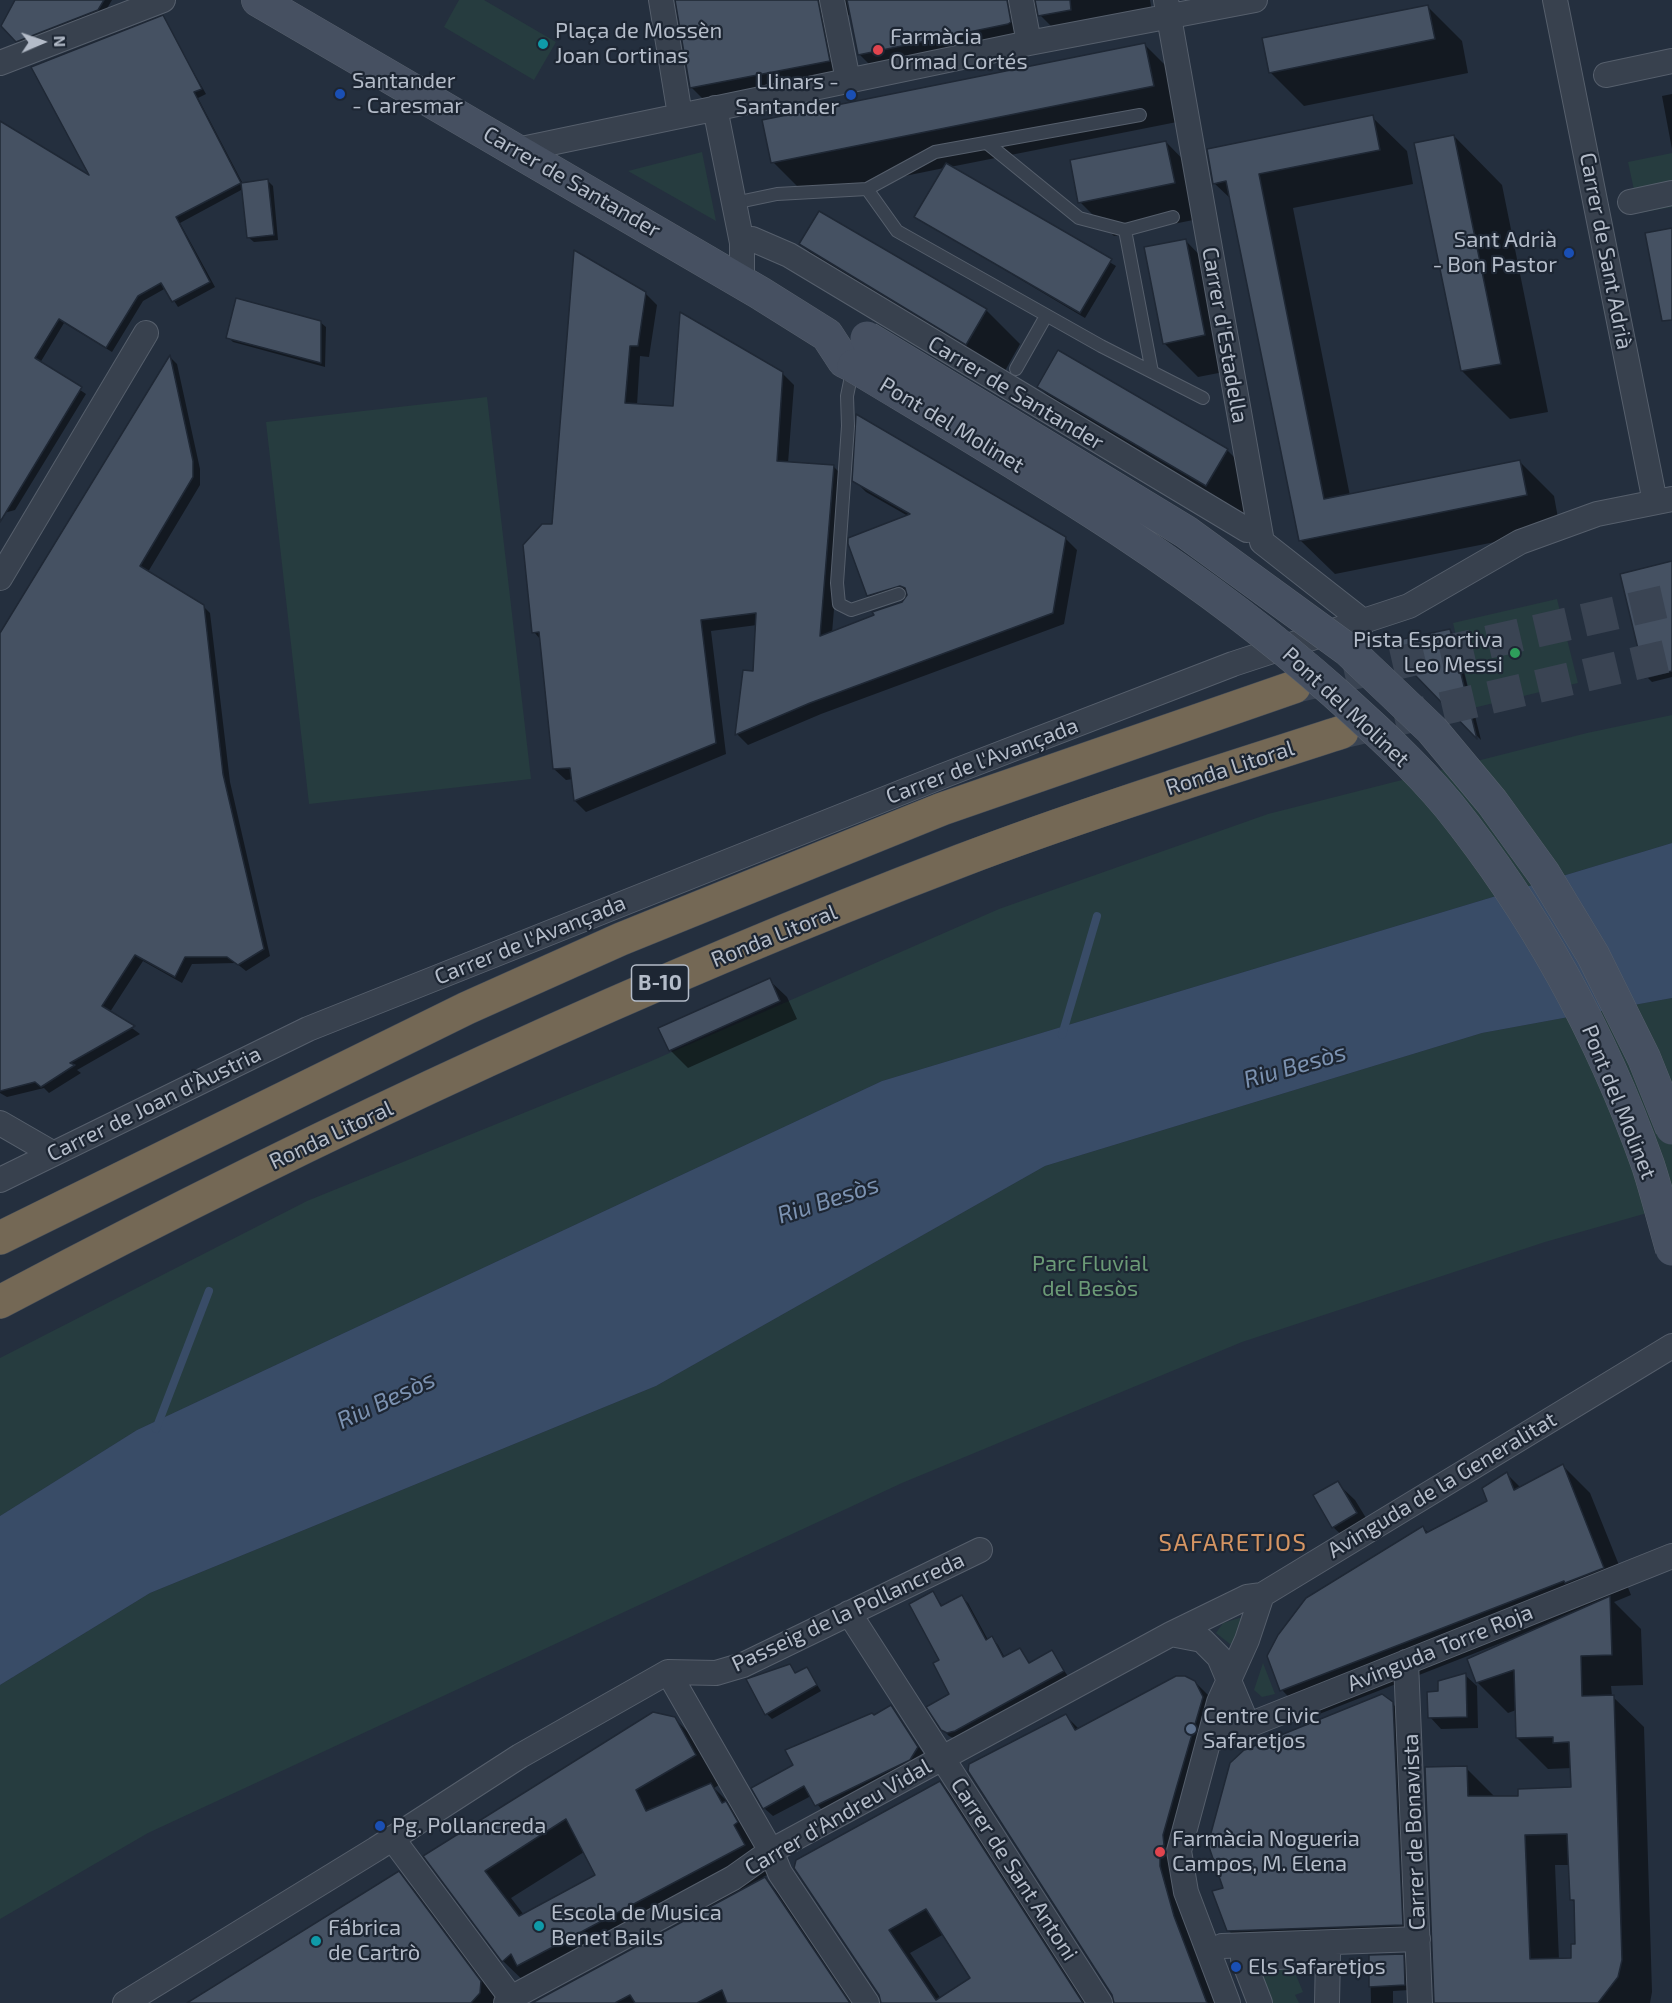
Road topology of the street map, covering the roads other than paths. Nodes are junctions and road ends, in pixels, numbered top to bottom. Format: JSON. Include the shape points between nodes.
{"nodes":[{"id":1,"x":163,"y":0,"type":"edge"},
{"id":2,"x":258,"y":0,"type":"edge"},
{"id":3,"x":661,"y":0,"type":"edge"},
{"id":4,"x":832,"y":0,"type":"edge"},
{"id":5,"x":1021,"y":0,"type":"edge"},
{"id":6,"x":1255,"y":0,"type":"edge"},
{"id":7,"x":1555,"y":0,"type":"edge"},
{"id":8,"x":1167,"y":8,"type":"edge"},
{"id":9,"x":1029,"y":43,"type":"junction"},
{"id":10,"x":1672,"y":61,"type":"edge"},
{"id":11,"x":0,"y":63,"type":"edge"},
{"id":12,"x":1606,"y":75,"type":"dead end"},
{"id":13,"x":848,"y":80,"type":"junction"},
{"id":14,"x":715,"y":108,"type":"junction"},
{"id":15,"x":680,"y":115,"type":"junction"},
{"id":16,"x":1140,"y":115,"type":"dead end"},
{"id":17,"x":987,"y":143,"type":"junction"},
{"id":18,"x":517,"y":150,"type":"junction"},
{"id":19,"x":867,"y":189,"type":"junction"},
{"id":20,"x":1672,"y":194,"type":"edge"},
{"id":21,"x":1630,"y":202,"type":"dead end"},
{"id":22,"x":734,"y":203,"type":"junction"},
{"id":23,"x":1173,"y":217,"type":"dead end"},
{"id":24,"x":1125,"y":230,"type":"junction"},
{"id":25,"x":752,"y":239,"type":"dead end"},
{"id":26,"x":751,"y":287,"type":"junction"},
{"id":27,"x":1046,"y":316,"type":"junction"},
{"id":28,"x":146,"y":333,"type":"dead end"},
{"id":29,"x":827,"y":335,"type":"junction"},
{"id":30,"x":854,"y":366,"type":"junction"},
{"id":31,"x":1016,"y":369,"type":"dead end"},
{"id":32,"x":1152,"y":372,"type":"junction"},
{"id":33,"x":1203,"y":398,"type":"dead end"},
{"id":34,"x":1664,"y":501,"type":"edge"},
{"id":35,"x":1247,"y":530,"type":"dead end"},
{"id":36,"x":2,"y":572,"type":"edge"},
{"id":37,"x":899,"y":594,"type":"dead end"},
{"id":38,"x":1364,"y":622,"type":"junction"},
{"id":39,"x":1294,"y":687,"type":"tunnel mouth"},
{"id":40,"x":1342,"y":732,"type":"tunnel mouth"},
{"id":41,"x":308,"y":1029,"type":"joint"},
{"id":42,"x":0,"y":1123,"type":"edge"},
{"id":43,"x":1672,"y":1128,"type":"edge"},
{"id":44,"x":52,"y":1154,"type":"junction"},
{"id":45,"x":0,"y":1180,"type":"edge"},
{"id":46,"x":0,"y":1238,"type":"edge"},
{"id":47,"x":1672,"y":1249,"type":"edge"},
{"id":48,"x":0,"y":1302,"type":"edge"},
{"id":49,"x":1672,"y":1346,"type":"edge"},
{"id":50,"x":980,"y":1550,"type":"dead end"},
{"id":51,"x":1672,"y":1556,"type":"edge"},
{"id":52,"x":1262,"y":1595,"type":"junction"},
{"id":53,"x":849,"y":1613,"type":"junction"},
{"id":54,"x":1171,"y":1634,"type":"junction"},
{"id":55,"x":1406,"y":1662,"type":"junction"},
{"id":56,"x":668,"y":1672,"type":"junction"},
{"id":57,"x":1228,"y":1683,"type":"junction"},
{"id":58,"x":1248,"y":1726,"type":"junction"},
{"id":59,"x":1209,"y":1741,"type":"junction"},
{"id":60,"x":943,"y":1758,"type":"junction"},
{"id":61,"x":392,"y":1838,"type":"junction"},
{"id":62,"x":771,"y":1851,"type":"junction"},
{"id":63,"x":1418,"y":1939,"type":"junction"},
{"id":64,"x":1222,"y":1946,"type":"dead end"},
{"id":65,"x":511,"y":2001,"type":"edge"},
{"id":66,"x":125,"y":2003,"type":"edge"},
{"id":67,"x":867,"y":2003,"type":"edge"},
{"id":68,"x":1100,"y":2003,"type":"edge"},
{"id":69,"x":1228,"y":2003,"type":"edge"},
{"id":70,"x":1260,"y":2003,"type":"edge"},
{"id":71,"x":1327,"y":2003,"type":"edge"},
{"id":72,"x":1420,"y":2003,"type":"edge"}],
"edges":[{"from":1,"to":11,"type":"street"},
{"from":2,"to":18,"type":"street","name":"Carrer de Santander"},
{"from":3,"to":15,"type":"street"},
{"from":4,"to":13,"type":"street"},
{"from":5,"to":9,"type":"street"},
{"from":6,"to":8,"type":"street"},
{"from":7,"to":34,"type":"street","name":"Carrer de Sant Adrià"},
{"from":8,"to":9,"type":"street"},
{"from":8,"to":38,"type":"street","name":"Carrer d'Estadella","via":[[1262,542]]},
{"from":9,"to":13,"type":"street"},
{"from":10,"to":12,"type":"street"},
{"from":13,"to":14,"type":"street"},
{"from":14,"to":15,"type":"street"},
{"from":14,"to":22,"type":"street"},
{"from":15,"to":18,"type":"street"},
{"from":16,"to":17,"type":"lane"},
{"from":17,"to":19,"type":"lane","via":[[935,152]]},
{"from":17,"to":24,"type":"lane","via":[[1079,218]]},
{"from":18,"to":26,"type":"street","name":"Carrer de Santander"},
{"from":19,"to":22,"type":"lane","via":[[777,195]]},
{"from":19,"to":27,"type":"lane","via":[[897,231]]},
{"from":20,"to":21,"type":"street"},
{"from":22,"to":26,"type":"street"},
{"from":23,"to":24,"type":"lane"},
{"from":24,"to":32,"type":"lane"},
{"from":25,"to":35,"type":"street","name":"Carrer de Santander","via":[[789,255]]},
{"from":26,"to":29,"type":"street","name":"Pont del Molinet"},
{"from":27,"to":31,"type":"lane"},
{"from":27,"to":32,"type":"lane"},
{"from":28,"to":36,"type":"street"},
{"from":29,"to":30,"type":"street","name":"Pont del Molinet","via":[[844,361]]},
{"from":29,"to":43,"type":"street","name":"Pont del Molinet","bridge":true,"via":[[858,333],[1186,532],[1348,650],[1432,730],[1492,802],[1544,874],[1593,956],[1644,1058]]},
{"from":30,"to":37,"type":"lane","via":[[847,396],[839,604],[851,610]]},
{"from":30,"to":47,"type":"street","name":"Pont del Molinet","bridge":true,"via":[[1076,500],[1202,585],[1284,647],[1379,733],[1447,804],[1507,883],[1564,977],[1611,1072],[1648,1167]]},
{"from":32,"to":33,"type":"lane"},
{"from":34,"to":38,"type":"street","name":"Carrer de l'Avançada","via":[[1597,514],[1520,542],[1409,606]]},
{"from":38,"to":41,"type":"street","name":"Carrer de l'Avançada","via":[[1233,664]]},
{"from":39,"to":46,"type":"highway","number":"B-10","via":[[942,809],[621,939],[424,1028]]},
{"from":40,"to":48,"type":"highway","name":"Ronda Litoral","number":"B-10","via":[[1131,800],[963,860],[599,1008],[294,1152]]},
{"from":41,"to":44,"type":"street","name":"Carrer de Joan d'Àustria"},
{"from":42,"to":44,"type":"street"},
{"from":44,"to":45,"type":"street","name":"Carrer de Joan d'Àustria"},
{"from":49,"to":52,"type":"street","name":"Avinguda de la Generalitat"},
{"from":50,"to":53,"type":"street","name":"Passeig de la Pollancreda"},
{"from":51,"to":55,"type":"street","name":"Avinguda Torre Roja"},
{"from":52,"to":54,"type":"street","name":"Carrer d'Andreu Vidal","via":[[1248,1597]]},
{"from":52,"to":57,"type":"street"},
{"from":53,"to":56,"type":"street","name":"Passeig de la Pollancreda","via":[[743,1665],[716,1673]]},
{"from":53,"to":60,"type":"street","name":"Carrer de Sant Antoni"},
{"from":54,"to":57,"type":"street","via":[[1202,1640],[1219,1657]]},
{"from":54,"to":60,"type":"street","name":"Carrer d'Andreu Vidal"},
{"from":55,"to":58,"type":"street","name":"Avinguda Torre Roja"},
{"from":55,"to":63,"type":"street","name":"Carrer de Bonavista"},
{"from":56,"to":61,"type":"street","via":[[520,1756]]},
{"from":56,"to":62,"type":"street"},
{"from":57,"to":58,"type":"street"},
{"from":57,"to":59,"type":"street"},
{"from":58,"to":59,"type":"street","name":"Avinguda Torre Roja"},
{"from":59,"to":69,"type":"street","via":[[1179,1851],[1186,1892]]},
{"from":60,"to":62,"type":"street","name":"Carrer d'Andreu Vidal"},
{"from":60,"to":68,"type":"street","name":"Carrer de Sant Antoni"},
{"from":61,"to":65,"type":"street"},
{"from":61,"to":66,"type":"street"},
{"from":62,"to":65,"type":"street","name":"Carrer d'Andreu Vidal","via":[[733,1878]]},
{"from":62,"to":67,"type":"street","via":[[780,1873]]},
{"from":63,"to":64,"type":"street"},
{"from":63,"to":72,"type":"street","name":"Carrer de Bonavista"},
{"from":70,"to":71,"type":"street","via":[[1243,1959],[1328,1954]]}]}
